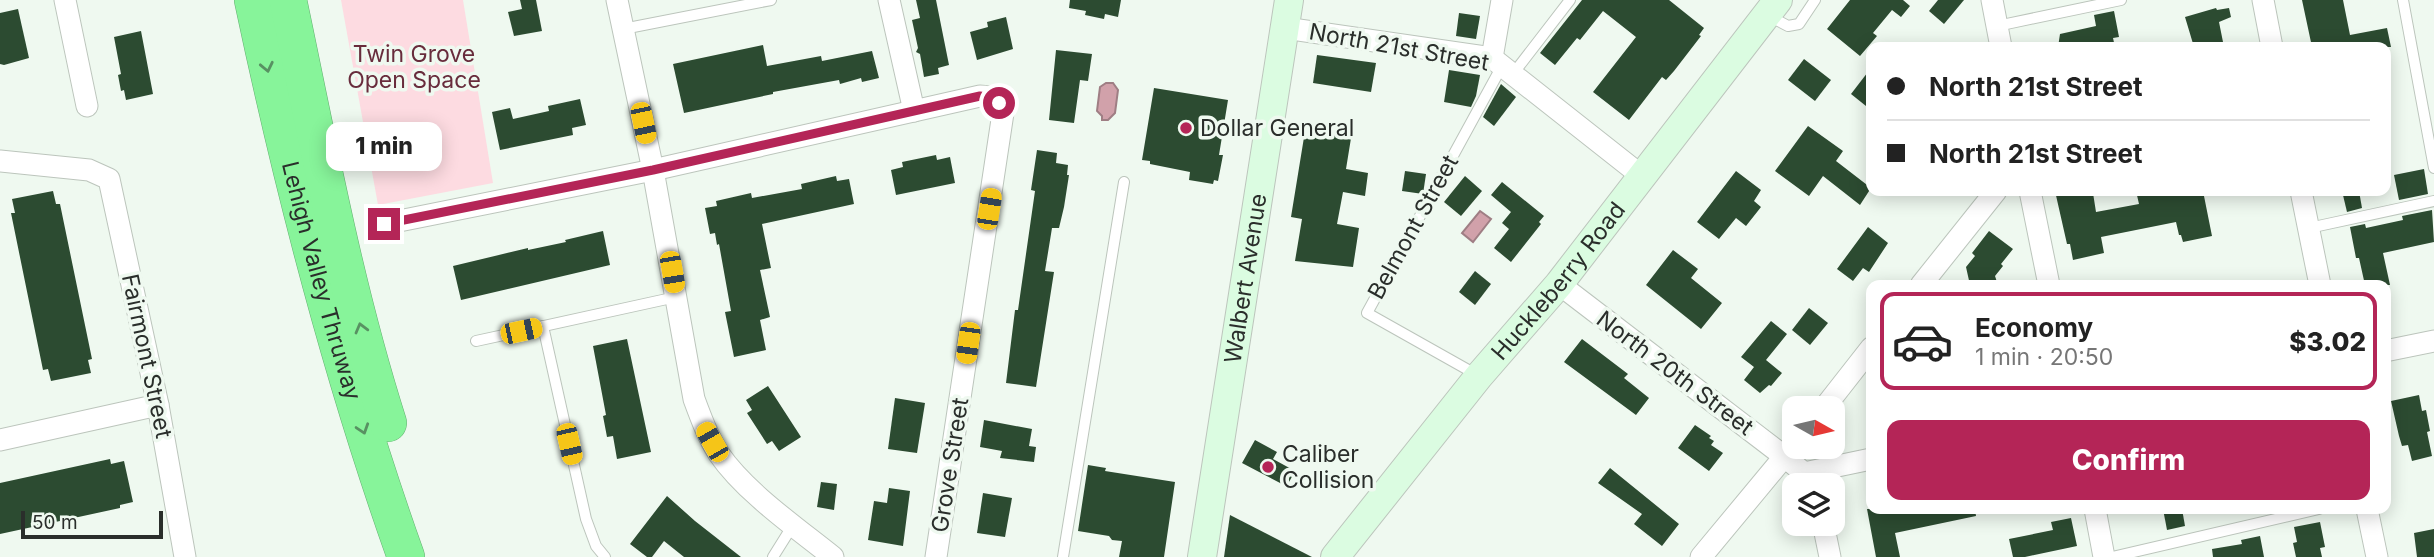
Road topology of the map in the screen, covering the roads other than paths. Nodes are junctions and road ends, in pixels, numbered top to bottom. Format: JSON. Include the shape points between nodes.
{"nodes":[{"id":1,"x":65,"y":0,"type":"edge"},
{"id":2,"x":253,"y":0,"type":"edge"},
{"id":3,"x":288,"y":0,"type":"edge"},
{"id":4,"x":617,"y":0,"type":"edge"},
{"id":5,"x":771,"y":0,"type":"edge"},
{"id":6,"x":889,"y":0,"type":"edge"},
{"id":7,"x":1289,"y":0,"type":"edge"},
{"id":8,"x":1502,"y":0,"type":"edge"},
{"id":9,"x":1570,"y":0,"type":"edge"},
{"id":10,"x":1815,"y":0,"type":"edge"},
{"id":11,"x":1992,"y":0,"type":"edge"},
{"id":12,"x":2121,"y":0,"type":"edge"},
{"id":13,"x":2263,"y":0,"type":"edge"},
{"id":14,"x":2403,"y":0,"type":"edge"},
{"id":15,"x":1772,"y":7,"type":"edge"},
{"id":16,"x":1997,"y":26,"type":"junction"},
{"id":17,"x":1285,"y":28,"type":"junction"},
{"id":18,"x":623,"y":30,"type":"junction"},
{"id":19,"x":2000,"y":42,"type":"edge"},
{"id":20,"x":2271,"y":42,"type":"edge"},
{"id":21,"x":1502,"y":66,"type":"junction"},
{"id":22,"x":87,"y":106,"type":"dead end"},
{"id":23,"x":915,"y":111,"type":"junction"},
{"id":24,"x":0,"y":161,"type":"edge"},
{"id":25,"x":2434,"y":168,"type":"edge"},
{"id":26,"x":653,"y":170,"type":"junction"},
{"id":27,"x":1643,"y":177,"type":"junction"},
{"id":28,"x":1124,"y":182,"type":"dead end"},
{"id":29,"x":1992,"y":196,"type":"edge"},
{"id":30,"x":2031,"y":196,"type":"edge"},
{"id":31,"x":2302,"y":196,"type":"edge"},
{"id":32,"x":2434,"y":201,"type":"edge"},
{"id":33,"x":384,"y":224,"type":"dead end"},
{"id":34,"x":2309,"y":228,"type":"junction"},
{"id":35,"x":1925,"y":280,"type":"edge"},
{"id":36,"x":2048,"y":280,"type":"edge"},
{"id":37,"x":2319,"y":280,"type":"edge"},
{"id":38,"x":1559,"y":284,"type":"junction"},
{"id":39,"x":677,"y":298,"type":"junction"},
{"id":40,"x":543,"y":326,"type":"junction"},
{"id":41,"x":476,"y":341,"type":"dead end"},
{"id":42,"x":2434,"y":341,"type":"edge"},
{"id":43,"x":2391,"y":350,"type":"edge"},
{"id":44,"x":1866,"y":354,"type":"edge"},
{"id":45,"x":1479,"y":376,"type":"junction"},
{"id":46,"x":1833,"y":396,"type":"edge"},
{"id":47,"x":158,"y":405,"type":"junction"},
{"id":48,"x":0,"y":440,"type":"edge"},
{"id":49,"x":1782,"y":446,"type":"edge"},
{"id":50,"x":1782,"y":459,"type":"edge"},
{"id":51,"x":1866,"y":461,"type":"edge"},
{"id":52,"x":1827,"y":473,"type":"edge"},
{"id":53,"x":2096,"y":514,"type":"edge"},
{"id":54,"x":2297,"y":514,"type":"edge"},
{"id":55,"x":2368,"y":514,"type":"edge"},
{"id":56,"x":793,"y":525,"type":"junction"},
{"id":57,"x":1826,"y":536,"type":"edge"},
{"id":58,"x":185,"y":557,"type":"edge"},
{"id":59,"x":406,"y":557,"type":"edge"},
{"id":60,"x":432,"y":557,"type":"edge"},
{"id":61,"x":605,"y":557,"type":"edge"},
{"id":62,"x":773,"y":557,"type":"edge"},
{"id":63,"x":833,"y":557,"type":"edge"},
{"id":64,"x":936,"y":557,"type":"edge"},
{"id":65,"x":1063,"y":557,"type":"edge"},
{"id":66,"x":1202,"y":557,"type":"edge"},
{"id":67,"x":1335,"y":557,"type":"edge"},
{"id":68,"x":1701,"y":557,"type":"edge"},
{"id":69,"x":1830,"y":557,"type":"edge"},
{"id":70,"x":2104,"y":557,"type":"edge"},
{"id":71,"x":2112,"y":557,"type":"edge"},
{"id":72,"x":2377,"y":557,"type":"edge"}],
"edges":[{"from":1,"to":22,"type":"street"},
{"from":2,"to":59,"type":"highway","name":"Lehigh Valley Thruway","one_way":true,"via":[[327,309]]},
{"from":60,"to":3,"type":"highway","name":"Lehigh Valley Thruway","one_way":true,"via":[[355,309]]},
{"from":4,"to":18,"type":"street"},
{"from":5,"to":18,"type":"lane"},
{"from":6,"to":23,"type":"street"},
{"from":7,"to":17,"type":"street","name":"Walbert Avenue"},
{"from":8,"to":21,"type":"street","name":"Belmont Street"},
{"from":9,"to":21,"type":"lane"},
{"from":10,"to":15,"type":"lane","via":[[1798,24],[1788,26]]},
{"from":11,"to":16,"type":"street"},
{"from":12,"to":16,"type":"lane"},
{"from":13,"to":20,"type":"street"},
{"from":14,"to":25,"type":"lane"},
{"from":15,"to":27,"type":"street","name":"Huckleberry Road"},
{"from":16,"to":19,"type":"street"},
{"from":17,"to":21,"type":"street","name":"North 21st Street"},
{"from":17,"to":66,"type":"street","name":"Walbert Avenue"},
{"from":18,"to":26,"type":"street"},
{"from":21,"to":27,"type":"street","name":"North 21st Street"},
{"from":21,"to":45,"type":"lane","name":"Belmont Street","via":[[1367,313]]},
{"from":23,"to":26,"type":"street"},
{"from":23,"to":64,"type":"street","name":"Grove Street","via":[[980,96],[999,103],[1003,113]]},
{"from":24,"to":47,"type":"street","name":"Fairmont Street","via":[[89,170],[104,175],[111,185]]},
{"from":26,"to":33,"type":"street"},
{"from":26,"to":39,"type":"street"},
{"from":27,"to":38,"type":"street","name":"Huckleberry Road"},
{"from":28,"to":65,"type":"lane"},
{"from":29,"to":35,"type":"street"},
{"from":30,"to":36,"type":"street"},
{"from":31,"to":34,"type":"street"},
{"from":32,"to":34,"type":"lane"},
{"from":34,"to":37,"type":"street"},
{"from":38,"to":45,"type":"street","name":"Huckleberry Road"},
{"from":38,"to":49,"type":"street","name":"North 20th Street"},
{"from":39,"to":40,"type":"lane"},
{"from":39,"to":56,"type":"street","via":[[694,399],[705,428],[739,479]]},
{"from":40,"to":41,"type":"lane"},
{"from":40,"to":61,"type":"lane","via":[[586,519]]},
{"from":42,"to":43,"type":"street"},
{"from":44,"to":46,"type":"street"},
{"from":45,"to":67,"type":"street","name":"Huckleberry Road"},
{"from":47,"to":48,"type":"street"},
{"from":47,"to":58,"type":"street","name":"Fairmont Street"},
{"from":50,"to":68,"type":"street"},
{"from":51,"to":52,"type":"street","name":"North 20th Street"},
{"from":53,"to":70,"type":"street"},
{"from":54,"to":71,"type":"lane"},
{"from":55,"to":72,"type":"street"},
{"from":56,"to":62,"type":"lane"},
{"from":56,"to":63,"type":"street"},
{"from":57,"to":69,"type":"street"}]}
